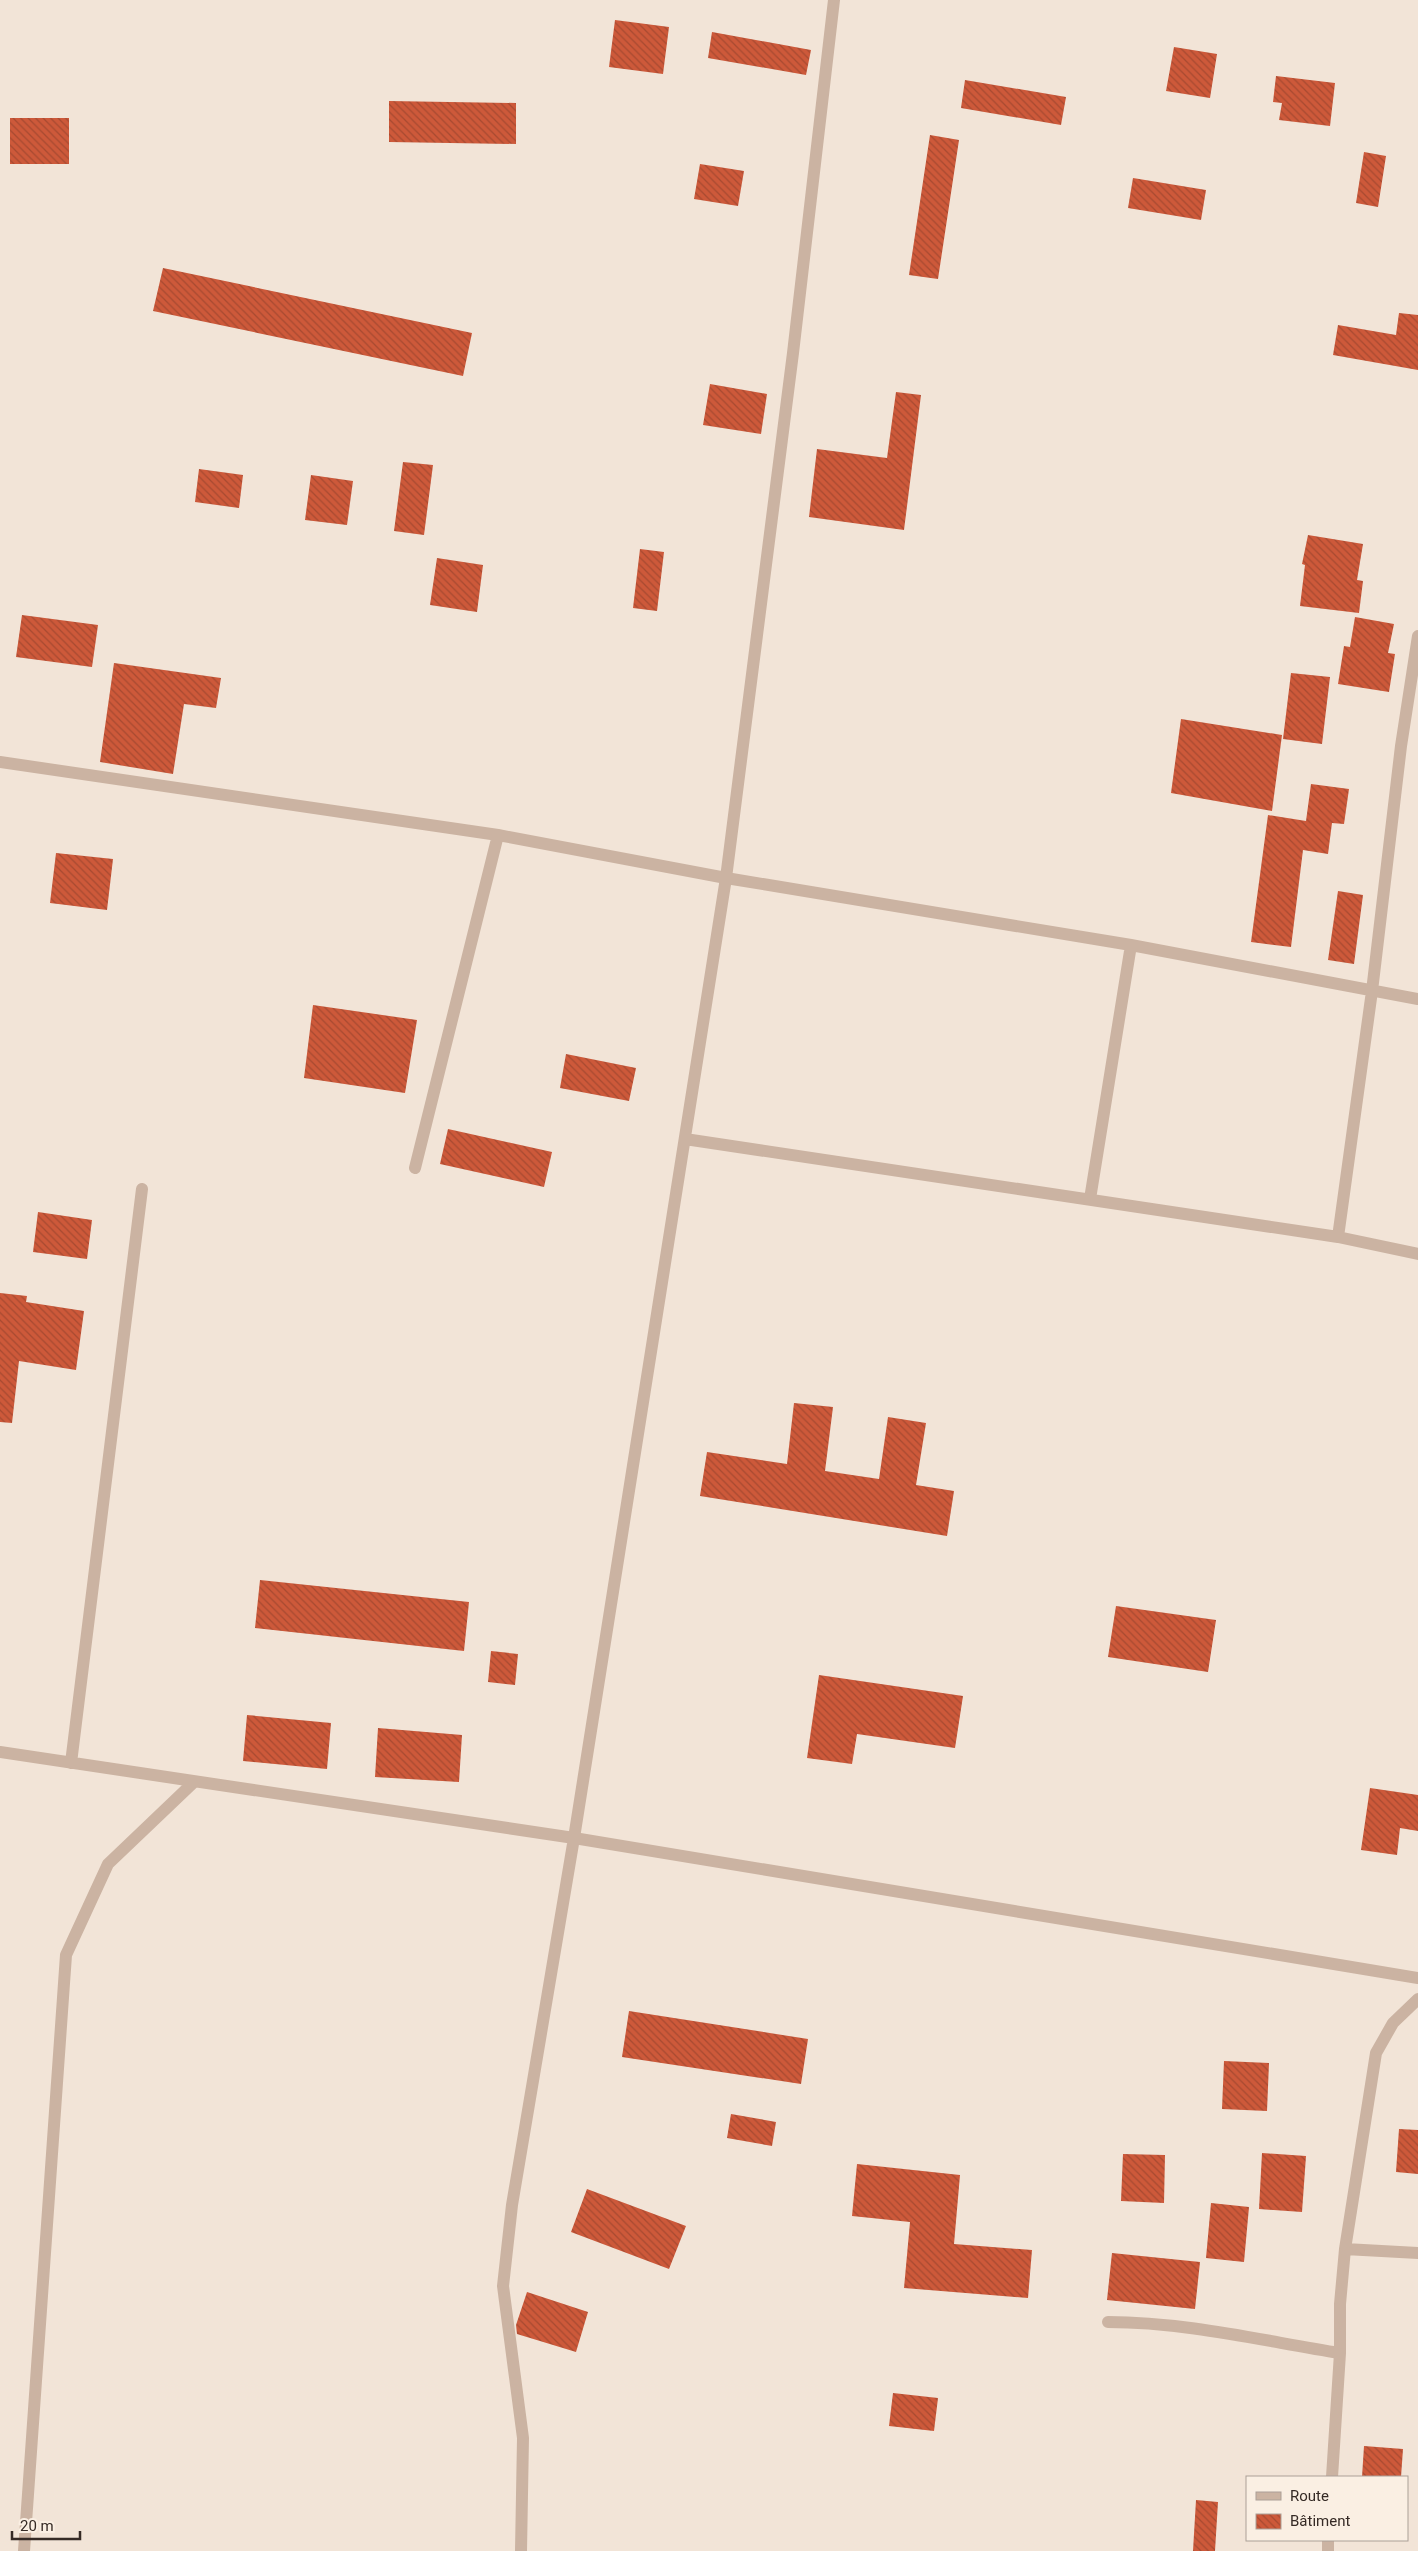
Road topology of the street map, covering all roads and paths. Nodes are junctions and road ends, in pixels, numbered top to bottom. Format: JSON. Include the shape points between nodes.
{"nodes":[{"id":1,"x":834,"y":0,"type":"edge"},
{"id":2,"x":1418,"y":636,"type":"edge"},
{"id":3,"x":0,"y":762,"type":"edge"},
{"id":4,"x":498,"y":835,"type":"junction"},
{"id":5,"x":726,"y":878,"type":"junction"},
{"id":6,"x":1131,"y":945,"type":"junction"},
{"id":7,"x":1372,"y":991,"type":"junction"},
{"id":8,"x":1418,"y":999,"type":"edge"},
{"id":9,"x":685,"y":1139,"type":"junction"},
{"id":10,"x":415,"y":1168,"type":"dead end"},
{"id":11,"x":142,"y":1189,"type":"dead end"},
{"id":12,"x":1090,"y":1199,"type":"junction"},
{"id":13,"x":1338,"y":1237,"type":"junction"},
{"id":14,"x":1418,"y":1254,"type":"edge"},
{"id":15,"x":0,"y":1752,"type":"edge"},
{"id":16,"x":72,"y":1763,"type":"junction"},
{"id":17,"x":194,"y":1782,"type":"junction"},
{"id":18,"x":574,"y":1838,"type":"junction"},
{"id":19,"x":1418,"y":1978,"type":"edge"},
{"id":20,"x":1418,"y":2000,"type":"edge"},
{"id":21,"x":1345,"y":2249,"type":"junction"},
{"id":22,"x":1418,"y":2253,"type":"edge"},
{"id":23,"x":1108,"y":2322,"type":"dead end"},
{"id":24,"x":1340,"y":2352,"type":"junction"},
{"id":25,"x":1332,"y":2476,"type":"edge"},
{"id":26,"x":24,"y":2551,"type":"edge"},
{"id":27,"x":521,"y":2551,"type":"edge"}],
"edges":[{"from":1,"to":5,"type":"street"},
{"from":2,"to":7,"type":"street","via":[[1401,746]]},
{"from":3,"to":4,"type":"street"},
{"from":4,"to":5,"type":"street"},
{"from":4,"to":10,"type":"street"},
{"from":5,"to":6,"type":"street"},
{"from":5,"to":9,"type":"street"},
{"from":6,"to":7,"type":"street"},
{"from":6,"to":12,"type":"street"},
{"from":7,"to":8,"type":"street"},
{"from":7,"to":13,"type":"street"},
{"from":9,"to":12,"type":"street"},
{"from":9,"to":18,"type":"street"},
{"from":11,"to":16,"type":"street"},
{"from":12,"to":13,"type":"street"},
{"from":13,"to":14,"type":"street"},
{"from":15,"to":16,"type":"street"},
{"from":16,"to":17,"type":"street"},
{"from":17,"to":18,"type":"street"},
{"from":17,"to":26,"type":"street","via":[[108,1864],[66,1955]]},
{"from":18,"to":19,"type":"street"},
{"from":18,"to":27,"type":"street","via":[[512,2205],[503,2286],[523,2438]]},
{"from":20,"to":21,"type":"street","via":[[1393,2024],[1376,2053]]},
{"from":21,"to":22,"type":"street"},
{"from":21,"to":24,"type":"street"},
{"from":23,"to":24,"type":"street","via":[[1181,2328]]},
{"from":24,"to":25,"type":"street"}]}
